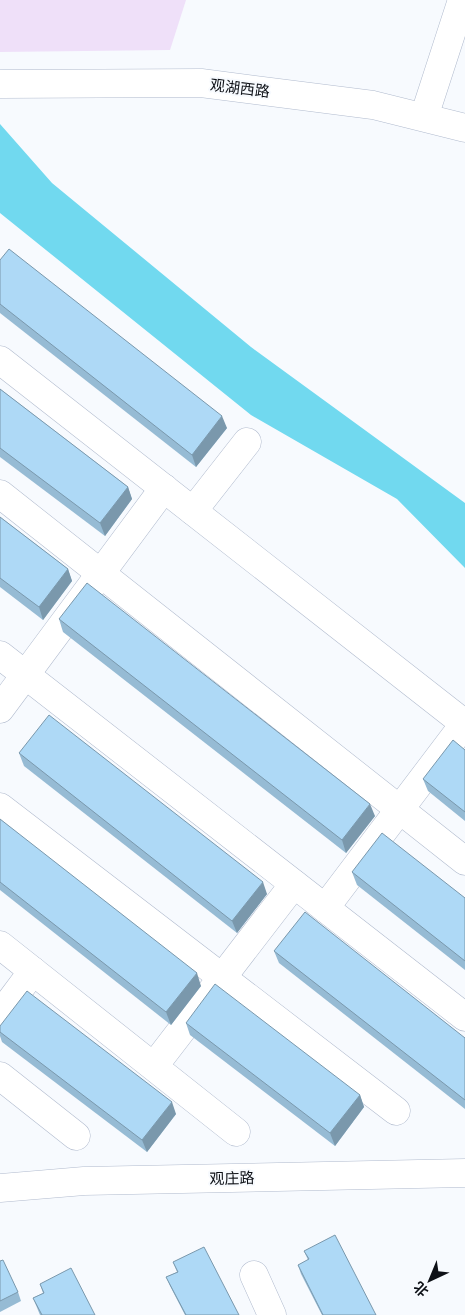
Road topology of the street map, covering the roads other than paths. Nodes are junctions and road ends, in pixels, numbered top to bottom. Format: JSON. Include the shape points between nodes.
{"nodes":[{"id":1,"x":462,"y":0,"type":"edge"},
{"id":2,"x":6,"y":84,"type":"edge"},
{"id":3,"x":424,"y":117,"type":"junction"},
{"id":4,"x":465,"y":128,"type":"edge"},
{"id":5,"x":0,"y":360,"type":"edge"},
{"id":6,"x":247,"y":442,"type":"dead end"},
{"id":7,"x":164,"y":488,"type":"junction"},
{"id":8,"x":0,"y":494,"type":"edge"},
{"id":9,"x":193,"y":511,"type":"junction"},
{"id":10,"x":101,"y":573,"type":"junction"},
{"id":11,"x":0,"y":654,"type":"edge"},
{"id":12,"x":26,"y":674,"type":"junction"},
{"id":13,"x":0,"y":709,"type":"edge"},
{"id":14,"x":465,"y":723,"type":"edge"},
{"id":15,"x":0,"y":807,"type":"edge"},
{"id":16,"x":399,"y":809,"type":"junction"},
{"id":17,"x":465,"y":861,"type":"edge"},
{"id":18,"x":294,"y":884,"type":"junction"},
{"id":19,"x":324,"y":908,"type":"junction"},
{"id":20,"x":0,"y":945,"type":"edge"},
{"id":21,"x":33,"y":971,"type":"junction"},
{"id":22,"x":222,"y":978,"type":"junction"},
{"id":23,"x":0,"y":1015,"type":"edge"},
{"id":24,"x":465,"y":1017,"type":"edge"},
{"id":25,"x":154,"y":1066,"type":"junction"},
{"id":26,"x":0,"y":1076,"type":"edge"},
{"id":27,"x":396,"y":1111,"type":"dead end"},
{"id":28,"x":236,"y":1132,"type":"dead end"},
{"id":29,"x":76,"y":1136,"type":"dead end"},
{"id":30,"x":465,"y":1173,"type":"edge"},
{"id":31,"x":0,"y":1188,"type":"edge"},
{"id":32,"x":254,"y":1275,"type":"dead end"},
{"id":33,"x":272,"y":1315,"type":"edge"}],
"edges":[{"from":1,"to":3,"type":"street"},
{"from":2,"to":3,"type":"street","name":"观湖西路","via":[[202,82],[373,105]]},
{"from":3,"to":4,"type":"street","name":"观湖西路"},
{"from":5,"to":7,"type":"street"},
{"from":6,"to":9,"type":"street"},
{"from":7,"to":9,"type":"street"},
{"from":7,"to":10,"type":"street"},
{"from":8,"to":10,"type":"street"},
{"from":9,"to":14,"type":"street"},
{"from":10,"to":12,"type":"street"},
{"from":10,"to":16,"type":"street"},
{"from":11,"to":12,"type":"street"},
{"from":12,"to":13,"type":"street"},
{"from":12,"to":18,"type":"street"},
{"from":14,"to":16,"type":"street"},
{"from":15,"to":22,"type":"street"},
{"from":16,"to":17,"type":"street"},
{"from":16,"to":19,"type":"street"},
{"from":18,"to":19,"type":"street"},
{"from":18,"to":22,"type":"street"},
{"from":19,"to":24,"type":"street"},
{"from":20,"to":21,"type":"street"},
{"from":21,"to":23,"type":"street"},
{"from":21,"to":25,"type":"street"},
{"from":22,"to":25,"type":"street"},
{"from":22,"to":27,"type":"street"},
{"from":25,"to":28,"type":"street"},
{"from":26,"to":29,"type":"street"},
{"from":30,"to":31,"type":"street","name":"观庄路","via":[[84,1181]]},
{"from":32,"to":33,"type":"street"}]}
